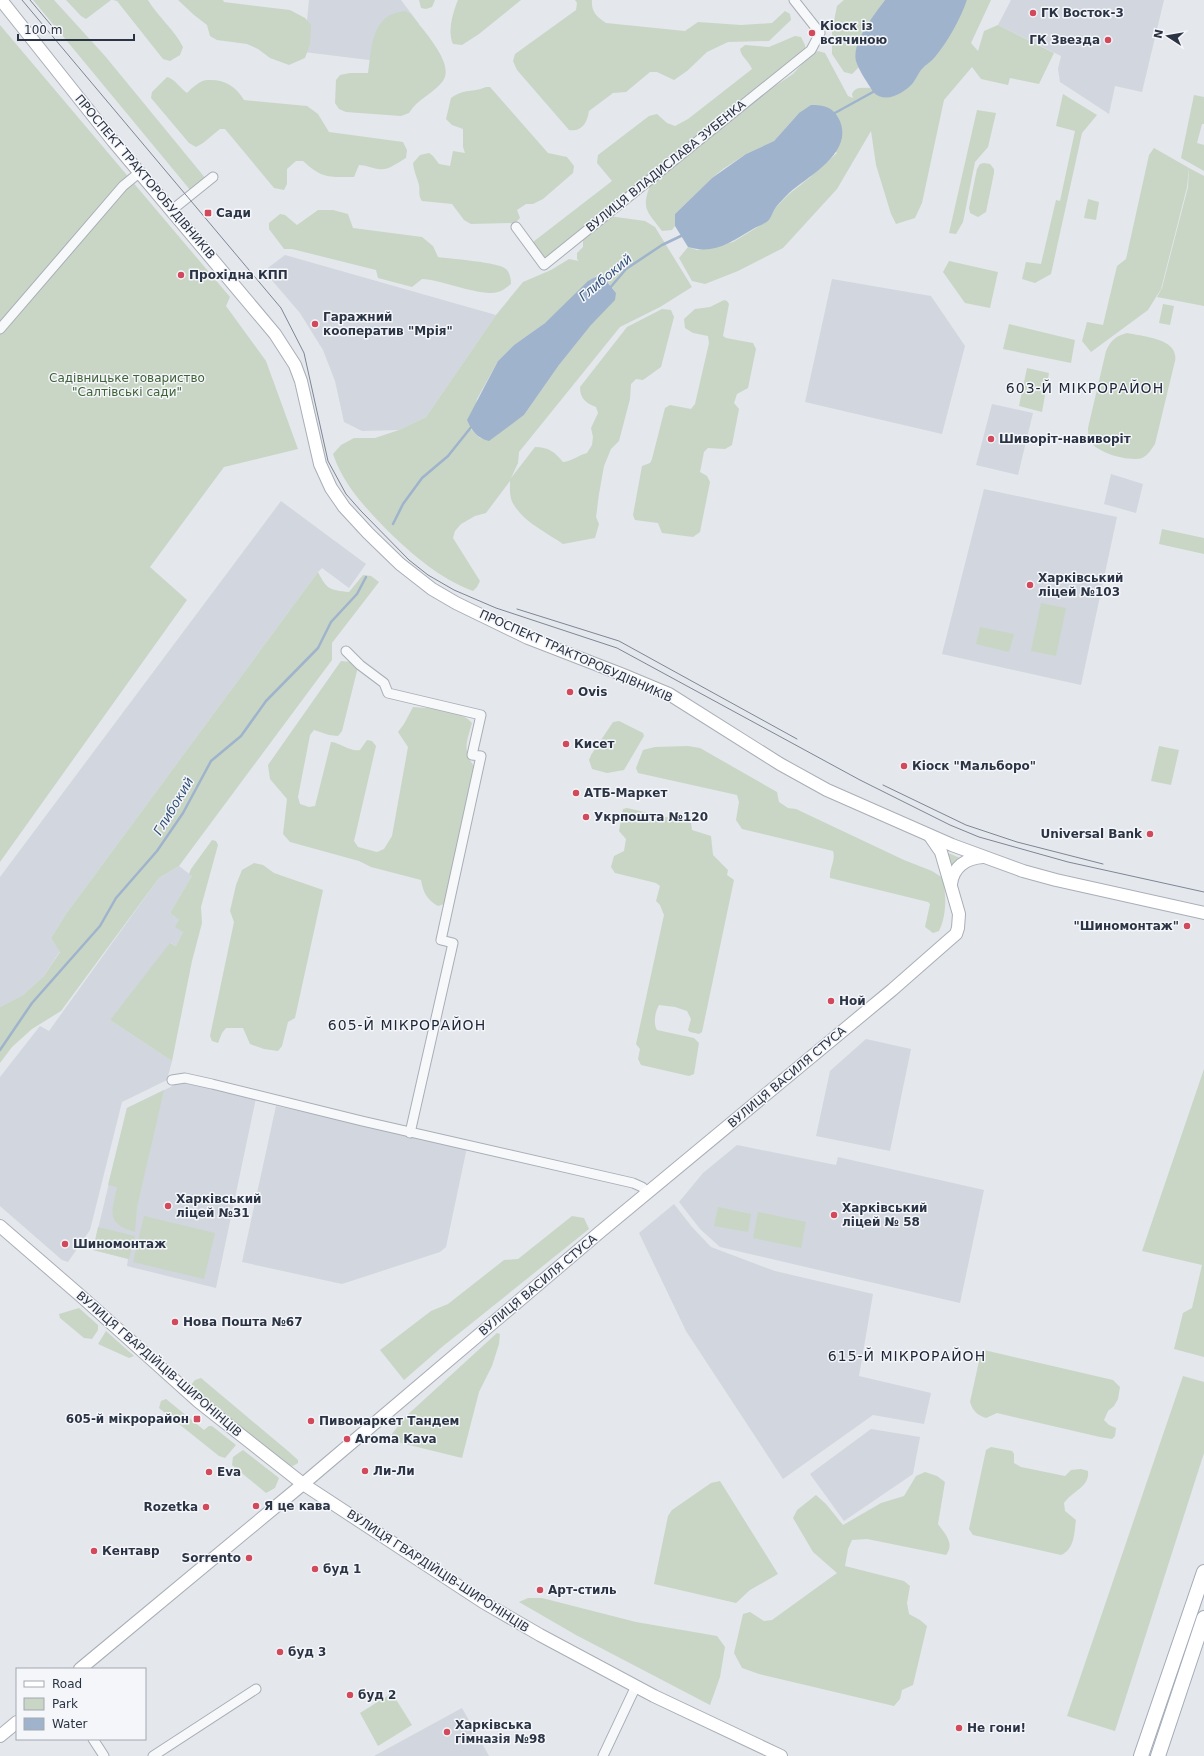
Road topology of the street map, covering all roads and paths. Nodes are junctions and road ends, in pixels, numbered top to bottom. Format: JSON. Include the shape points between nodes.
{"nodes":[{"id":1,"x":1,"y":0,"type":"edge"},
{"id":2,"x":794,"y":0,"type":"edge"},
{"id":3,"x":140,"y":172,"type":"junction"},
{"id":4,"x":213,"y":177,"type":"dead end"},
{"id":5,"x":172,"y":210,"type":"junction"},
{"id":6,"x":516,"y":227,"type":"dead end"},
{"id":7,"x":0,"y":329,"type":"edge"},
{"id":8,"x":346,"y":651,"type":"dead end"},
{"id":9,"x":930,"y":835,"type":"junction"},
{"id":10,"x":982,"y":857,"type":"junction"},
{"id":11,"x":951,"y":884,"type":"junction"},
{"id":12,"x":1204,"y":913,"type":"edge"},
{"id":13,"x":172,"y":1080,"type":"dead end"},
{"id":14,"x":410,"y":1133,"type":"junction"},
{"id":15,"x":648,"y":1193,"type":"junction"},
{"id":16,"x":0,"y":1226,"type":"edge"},
{"id":17,"x":303,"y":1484,"type":"junction"},
{"id":18,"x":1204,"y":1572,"type":"edge"},
{"id":19,"x":1204,"y":1618,"type":"edge"},
{"id":20,"x":81,"y":1668,"type":"edge"},
{"id":21,"x":636,"y":1686,"type":"junction"},
{"id":22,"x":256,"y":1689,"type":"dead end"},
{"id":23,"x":16,"y":1723,"type":"edge"},
{"id":24,"x":0,"y":1736,"type":"edge"},
{"id":25,"x":95,"y":1740,"type":"edge"},
{"id":26,"x":104,"y":1756,"type":"edge"},
{"id":27,"x":153,"y":1756,"type":"edge"},
{"id":28,"x":603,"y":1756,"type":"edge"},
{"id":29,"x":781,"y":1756,"type":"edge"},
{"id":30,"x":1141,"y":1756,"type":"edge"},
{"id":31,"x":1158,"y":1756,"type":"edge"}],
"edges":[{"from":1,"to":3,"type":"main road","name":"ПРОСПЕКТ ТРАКТОРОБУДІВНИКІВ"},
{"from":2,"to":6,"type":"street","name":"ВУЛИЦЯ ВЛАДИСЛАВА ЗУБЕНКА","via":[[820,33],[811,50],[544,265]]},
{"from":3,"to":5,"type":"main road","name":"ПРОСПЕКТ ТРАКТОРОБУДІВНИКІВ"},
{"from":3,"to":7,"type":"street","via":[[123,186]]},
{"from":4,"to":5,"type":"street"},
{"from":5,"to":9,"type":"main road","name":"ПРОСПЕКТ ТРАКТОРОБУДІВНИКІВ","via":[[275,334],[295,365],[325,478],[337,499],[368,533],[423,583],[456,603],[550,647],[669,694],[780,764],[827,790]]},
{"from":8,"to":14,"type":"street","via":[[384,683],[388,693],[481,715],[472,755],[482,756],[441,940],[453,943]]},
{"from":9,"to":10,"type":"main road","name":"ПРОСПЕКТ ТРАКТОРОБУДІВНИКІВ"},
{"from":9,"to":11,"type":"main road","name":"ВУЛИЦЯ ВАСИЛЯ СТУСА","via":[[941,852]]},
{"from":10,"to":11,"type":"main road","via":[[974,857],[961,864],[954,873]]},
{"from":10,"to":12,"type":"main road","name":"ПРОСПЕКТ ТРАКТОРОБУДІВНИКІВ","via":[[1056,880]]},
{"from":11,"to":15,"type":"main road","name":"ВУЛИЦЯ ВАСИЛЯ СТУСА","via":[[959,914],[956,934]]},
{"from":13,"to":14,"type":"street","via":[[185,1078],[212,1084]]},
{"from":14,"to":15,"type":"street","via":[[633,1183]]},
{"from":15,"to":17,"type":"main road","name":"ВУЛИЦЯ ВАСИЛЯ СТУСА"},
{"from":16,"to":17,"type":"main road","name":"ВУЛИЦЯ ГВАРДІЙЦІВ-ШИРОНІНЦІВ","via":[[199,1402]]},
{"from":17,"to":20,"type":"main road","name":"ВУЛИЦЯ ВАСИЛЯ СТУСА"},
{"from":17,"to":21,"type":"main road","name":"ВУЛИЦЯ ГВАРДІЙЦІВ-ШИРОНІНЦІВ","via":[[489,1606]]},
{"from":18,"to":30,"type":"main road"},
{"from":19,"to":31,"type":"main road"},
{"from":21,"to":28,"type":"street"},
{"from":21,"to":29,"type":"main road","name":"ВУЛИЦЯ ГВАРДІЙЦІВ-ШИРОНІНЦІВ"},
{"from":22,"to":27,"type":"street"},
{"from":23,"to":24,"type":"main road"},
{"from":25,"to":26,"type":"street"}]}
